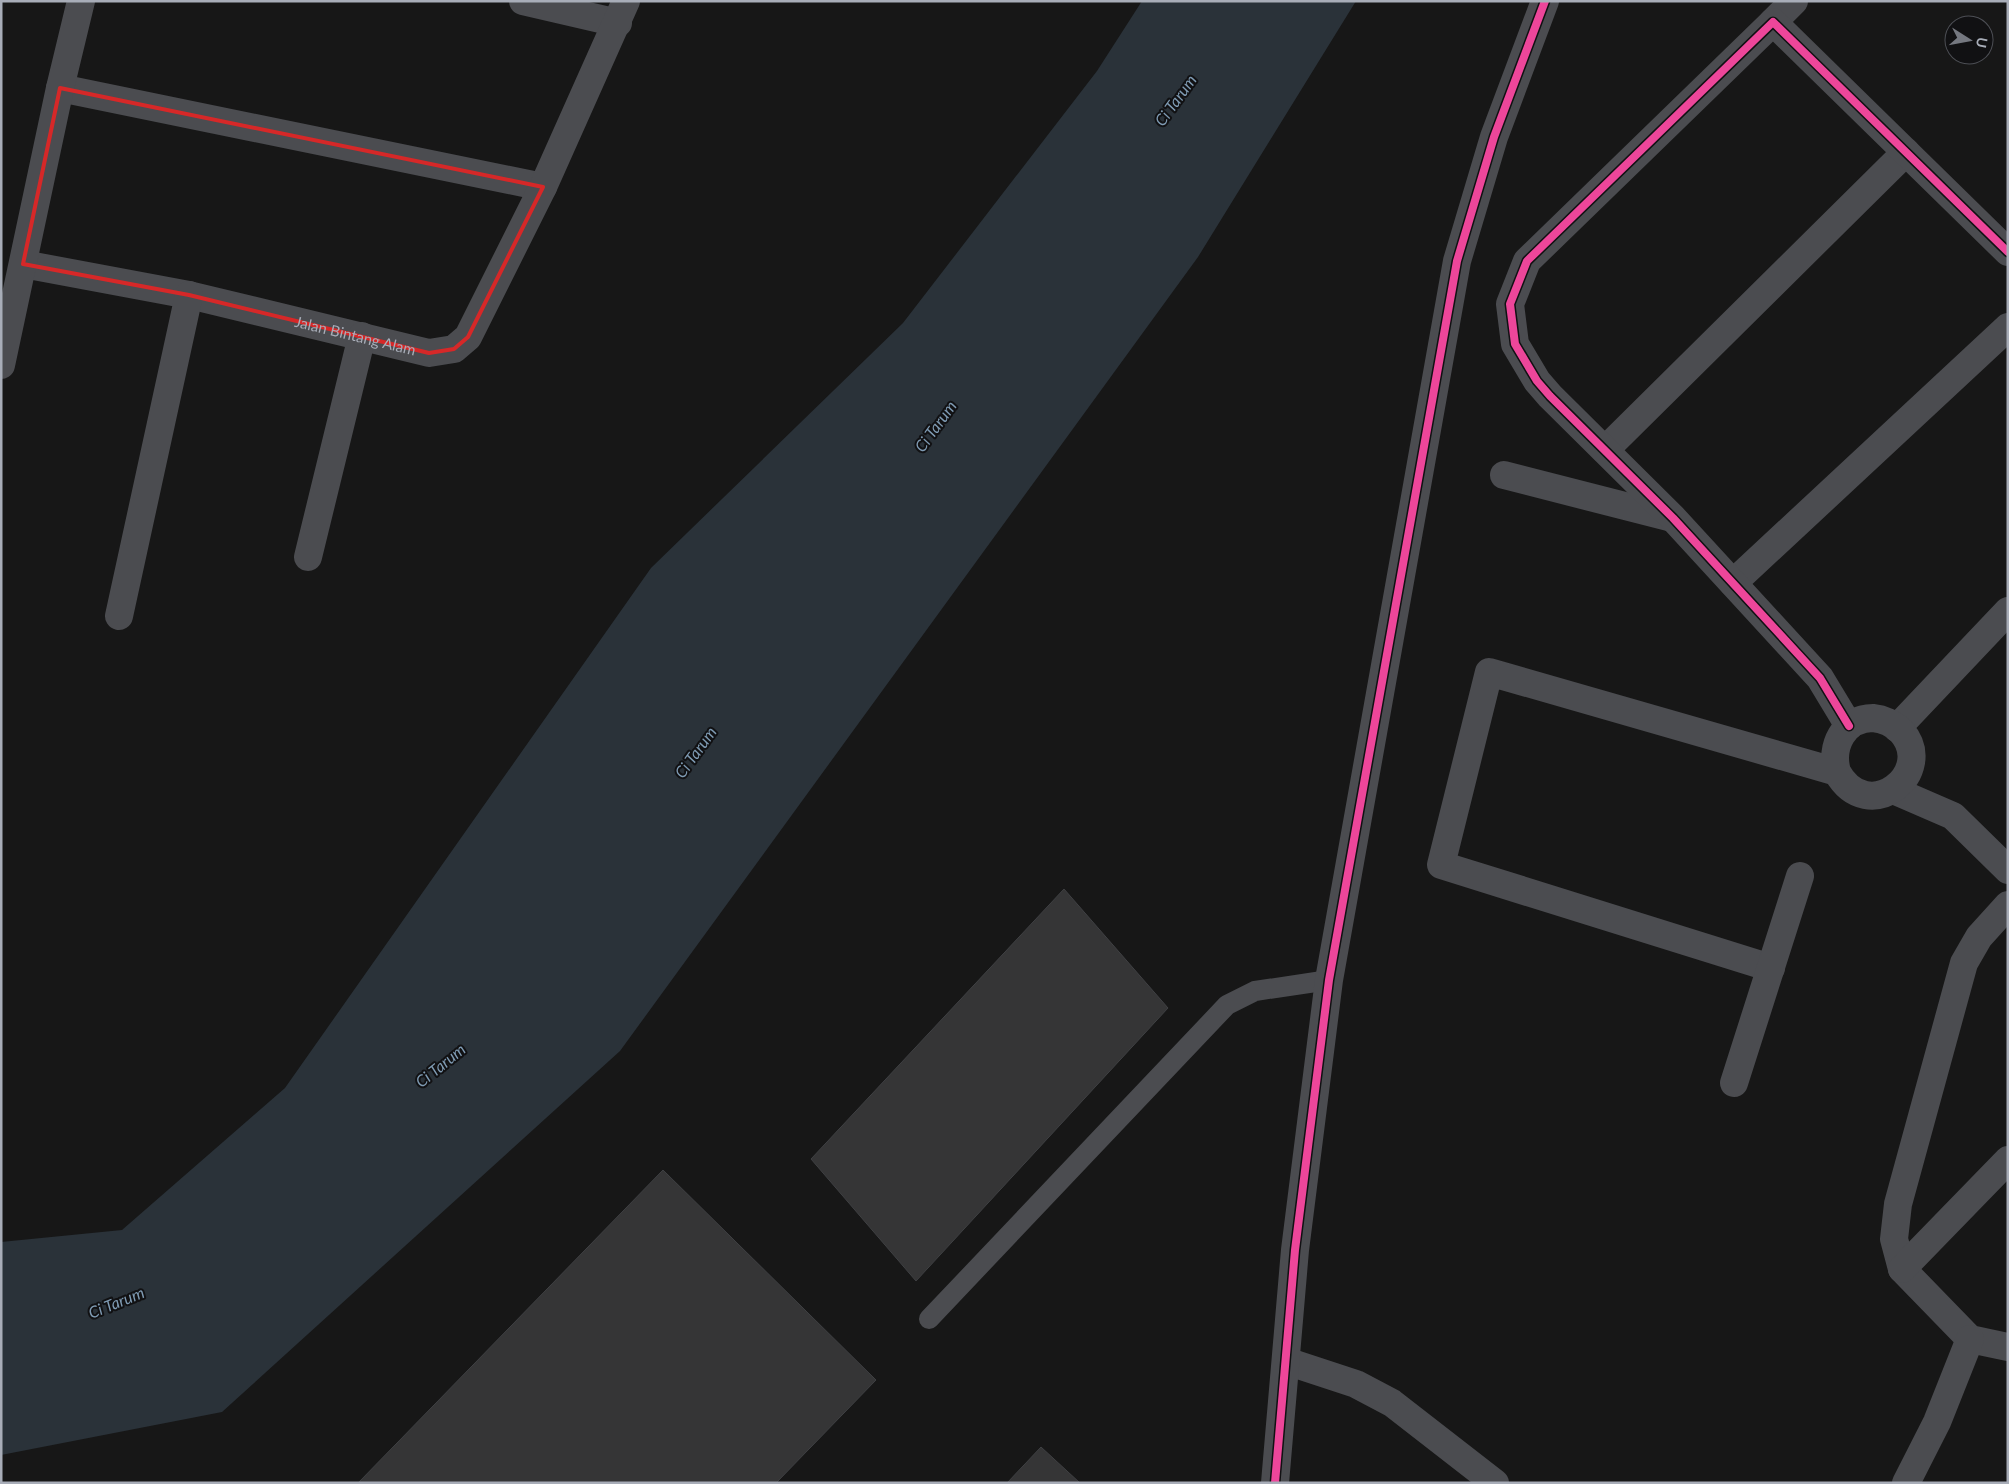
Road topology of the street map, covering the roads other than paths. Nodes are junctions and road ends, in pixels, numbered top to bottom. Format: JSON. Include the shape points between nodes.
{"nodes":[{"id":1,"x":81,"y":1,"type":"edge"},
{"id":2,"x":523,"y":1,"type":"edge"},
{"id":3,"x":1545,"y":1,"type":"edge"},
{"id":4,"x":1794,"y":1,"type":"edge"},
{"id":5,"x":622,"y":12,"type":"edge"},
{"id":6,"x":1773,"y":22,"type":"junction"},
{"id":7,"x":60,"y":88,"type":"junction"},
{"id":8,"x":1906,"y":152,"type":"junction"},
{"id":9,"x":543,"y":187,"type":"junction"},
{"id":10,"x":2008,"y":252,"type":"edge"},
{"id":11,"x":14,"y":279,"type":"edge"},
{"id":12,"x":189,"y":295,"type":"junction"},
{"id":13,"x":2008,"y":328,"type":"edge"},
{"id":14,"x":362,"y":336,"type":"junction"},
{"id":15,"x":1,"y":365,"type":"edge"},
{"id":16,"x":1605,"y":450,"type":"junction"},
{"id":17,"x":1504,"y":475,"type":"dead end"},
{"id":18,"x":1673,"y":518,"type":"junction"},
{"id":19,"x":308,"y":557,"type":"dead end"},
{"id":20,"x":1733,"y":583,"type":"junction"},
{"id":21,"x":2008,"y":611,"type":"edge"},
{"id":22,"x":119,"y":616,"type":"dead end"},
{"id":23,"x":1849,"y":726,"type":"junction"},
{"id":24,"x":1897,"y":728,"type":"junction"},
{"id":25,"x":1910,"y":763,"type":"junction"},
{"id":26,"x":1837,"y":772,"type":"junction"},
{"id":27,"x":1893,"y":790,"type":"junction"},
{"id":28,"x":1953,"y":816,"type":"junction"},
{"id":29,"x":2008,"y":870,"type":"edge"},
{"id":30,"x":1800,"y":876,"type":"dead end"},
{"id":31,"x":2008,"y":905,"type":"edge"},
{"id":32,"x":1771,"y":968,"type":"junction"},
{"id":33,"x":1329,"y":980,"type":"junction"},
{"id":34,"x":1734,"y":1082,"type":"dead end"},
{"id":35,"x":2008,"y":1160,"type":"edge"},
{"id":36,"x":1902,"y":1268,"type":"junction"},
{"id":37,"x":929,"y":1319,"type":"dead end"},
{"id":38,"x":1970,"y":1339,"type":"junction"},
{"id":39,"x":2008,"y":1347,"type":"edge"},
{"id":40,"x":1286,"y":1361,"type":"junction"},
{"id":41,"x":1275,"y":1483,"type":"edge"},
{"id":42,"x":1495,"y":1483,"type":"edge"},
{"id":43,"x":1906,"y":1483,"type":"edge"}],
"edges":[{"from":1,"to":7,"type":"street"},
{"from":2,"to":5,"type":"street"},
{"from":3,"to":33,"type":"street","via":[[1494,137],[1457,261]]},
{"from":4,"to":6,"type":"street"},
{"from":5,"to":9,"type":"street","name":"Jalan Bintang Alam"},
{"from":6,"to":8,"type":"street"},
{"from":6,"to":16,"type":"street","via":[[1527,261],[1510,304],[1515,344],[1537,381]]},
{"from":7,"to":9,"type":"street"},
{"from":7,"to":11,"type":"street"},
{"from":8,"to":10,"type":"street"},
{"from":8,"to":16,"type":"street"},
{"from":9,"to":14,"type":"street","name":"Jalan Bintang Alam","via":[[468,337],[454,349],[430,353]]},
{"from":11,"to":12,"type":"street","name":"Jalan Bintang Alam"},
{"from":11,"to":15,"type":"street"},
{"from":12,"to":14,"type":"street","name":"Jalan Bintang Alam"},
{"from":12,"to":22,"type":"street"},
{"from":13,"to":20,"type":"street"},
{"from":14,"to":19,"type":"street"},
{"from":16,"to":18,"type":"street"},
{"from":17,"to":18,"type":"street"},
{"from":18,"to":20,"type":"street"},
{"from":20,"to":23,"type":"street","via":[[1820,678]]},
{"from":21,"to":24,"type":"street"},
{"from":23,"to":24,"type":"street","via":[[1873,718]]},
{"from":23,"to":26,"type":"street","via":[[1835,748]]},
{"from":24,"to":25,"type":"street","via":[[1906,737]]},
{"from":25,"to":27,"type":"street","via":[[1907,775]]},
{"from":25,"to":28,"type":"street"},
{"from":26,"to":27,"type":"street","via":[[1843,783],[1864,796],[1877,796]]},
{"from":26,"to":32,"type":"street","via":[[1489,672],[1441,865]]},
{"from":27,"to":28,"type":"street"},
{"from":28,"to":29,"type":"street"},
{"from":30,"to":32,"type":"street"},
{"from":31,"to":36,"type":"street","via":[[1979,938],[1964,963],[1898,1204],[1894,1238]]},
{"from":32,"to":34,"type":"street"},
{"from":33,"to":37,"type":"lane","via":[[1255,991],[1227,1004]]},
{"from":33,"to":40,"type":"street","via":[[1295,1250]]},
{"from":35,"to":36,"type":"street"},
{"from":36,"to":38,"type":"street"},
{"from":38,"to":39,"type":"street"},
{"from":38,"to":43,"type":"street","via":[[1937,1422]]},
{"from":40,"to":41,"type":"street"},
{"from":40,"to":42,"type":"street","via":[[1356,1384],[1392,1403]]}]}
